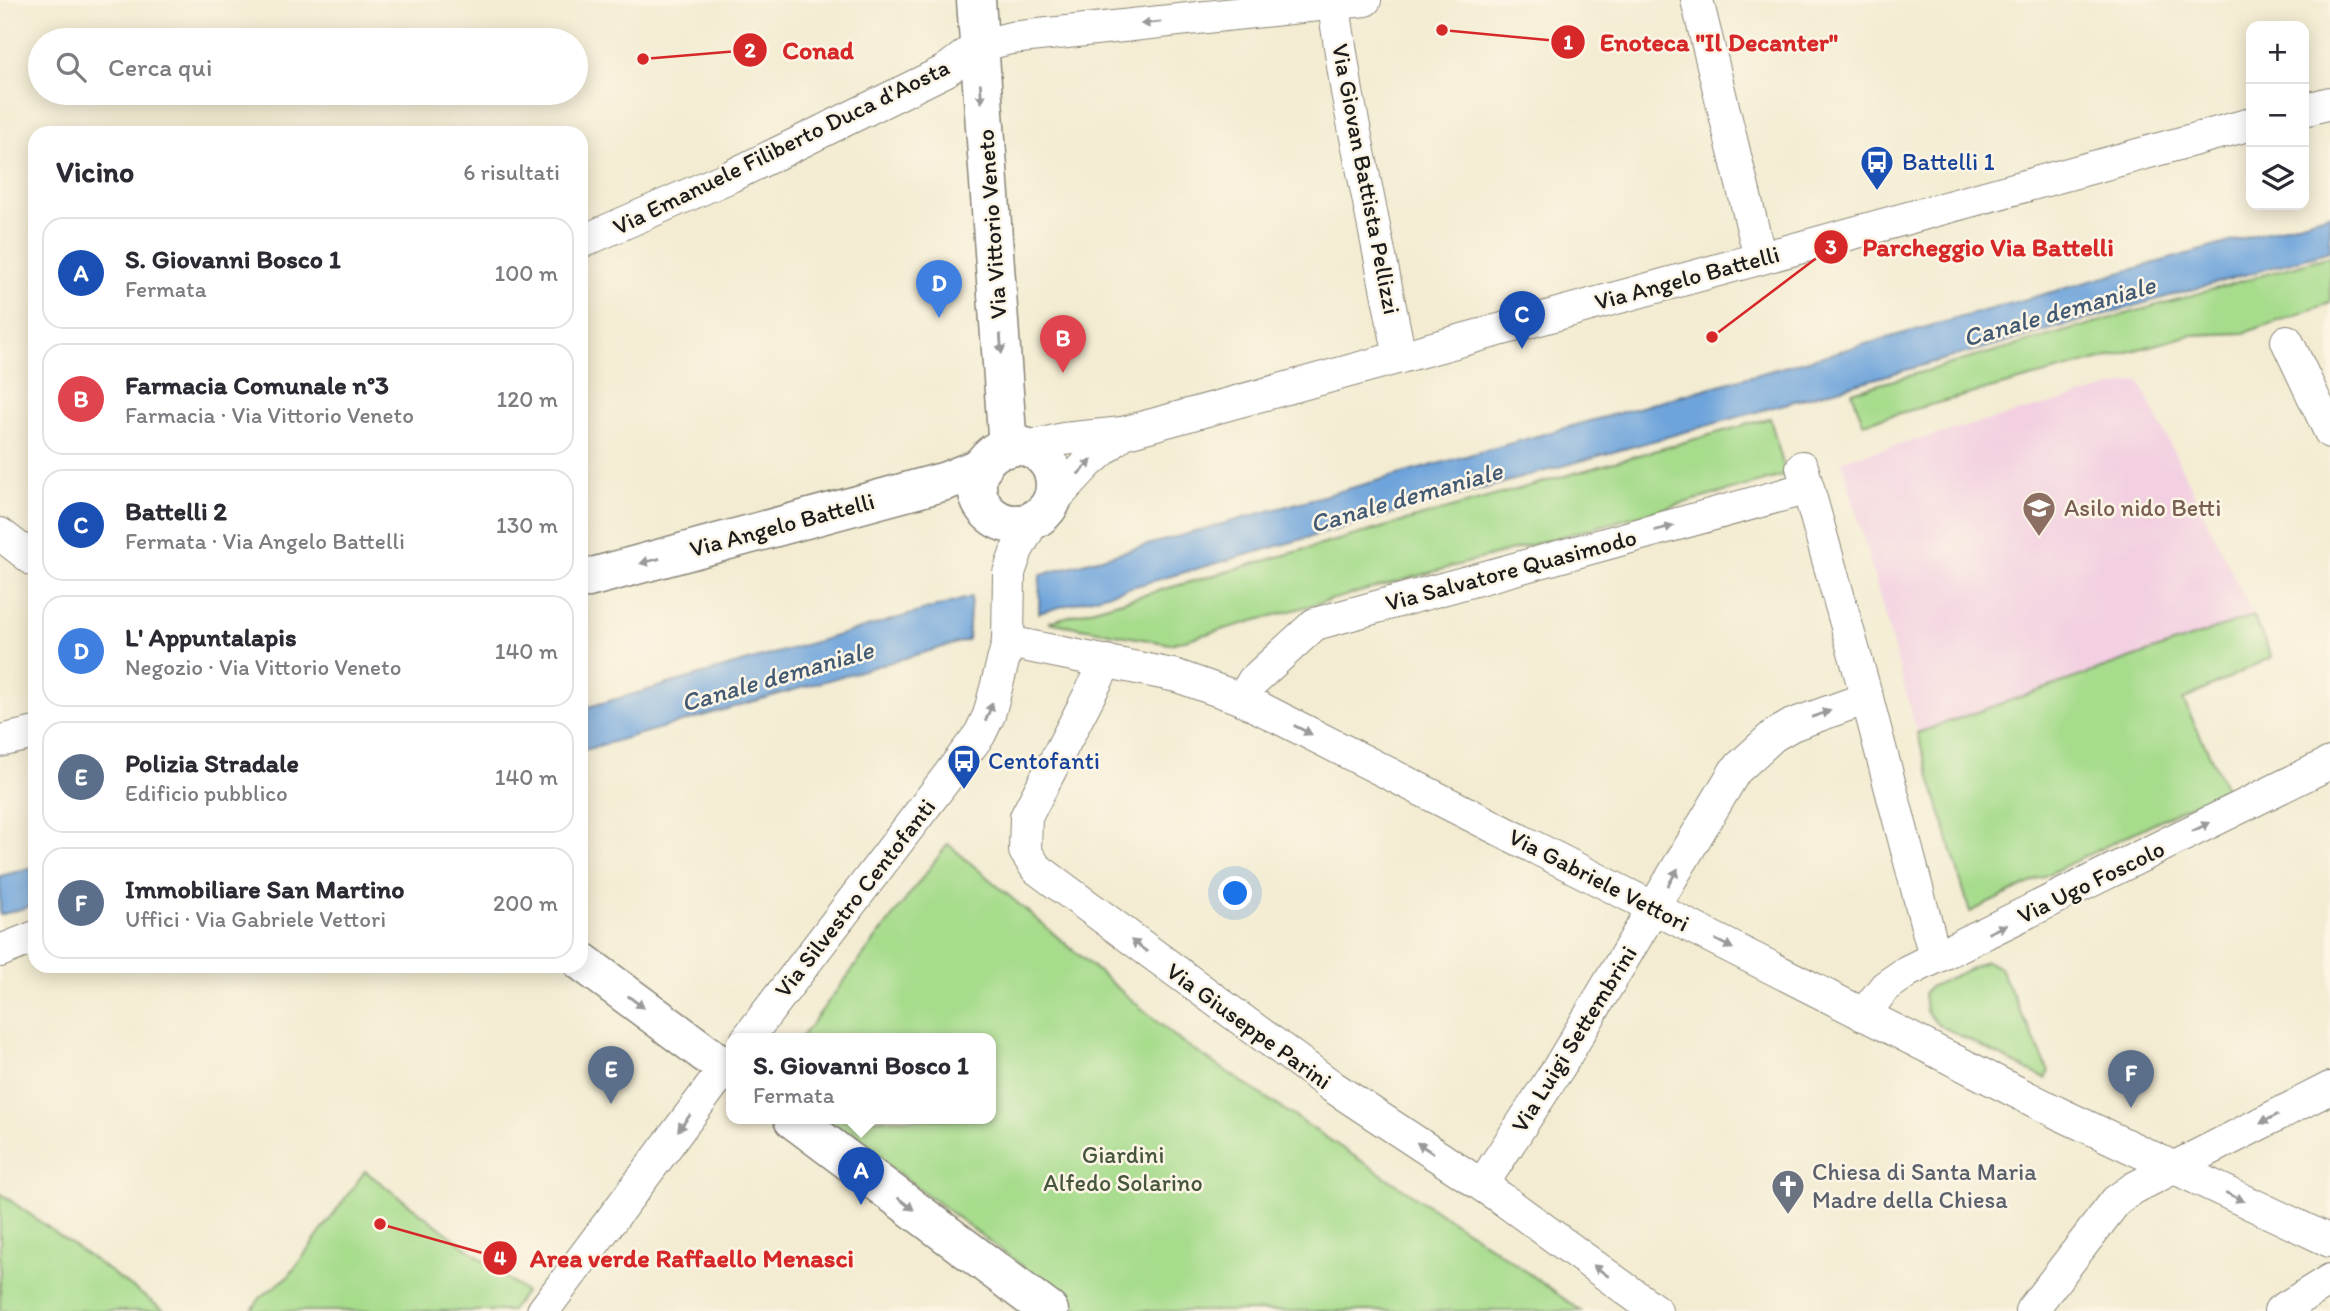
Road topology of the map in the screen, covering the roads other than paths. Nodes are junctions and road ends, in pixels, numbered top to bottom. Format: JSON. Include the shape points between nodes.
{"nodes":[{"id":1,"x":976,"y":0,"type":"edge"},
{"id":2,"x":1365,"y":0,"type":"edge"},
{"id":3,"x":1698,"y":0,"type":"edge"},
{"id":4,"x":1333,"y":2,"type":"edge"},
{"id":5,"x":978,"y":46,"type":"junction"},
{"id":6,"x":2330,"y":103,"type":"edge"},
{"id":7,"x":2309,"y":109,"type":"edge"},
{"id":8,"x":2246,"y":125,"type":"edge"},
{"id":9,"x":588,"y":239,"type":"edge"},
{"id":10,"x":1759,"y":258,"type":"junction"},
{"id":11,"x":2287,"y":341,"type":"dead end"},
{"id":12,"x":1400,"y":357,"type":"junction"},
{"id":13,"x":2330,"y":432,"type":"edge"},
{"id":14,"x":1123,"y":433,"type":"junction"},
{"id":15,"x":1005,"y":454,"type":"junction"},
{"id":16,"x":1042,"y":513,"type":"junction"},
{"id":17,"x":0,"y":534,"type":"edge"},
{"id":18,"x":28,"y":556,"type":"edge"},
{"id":19,"x":588,"y":578,"type":"edge"},
{"id":20,"x":1008,"y":642,"type":"junction"},
{"id":21,"x":1107,"y":661,"type":"junction"},
{"id":22,"x":1867,"y":698,"type":"junction"},
{"id":23,"x":1242,"y":699,"type":"junction"},
{"id":24,"x":28,"y":735,"type":"edge"},
{"id":25,"x":0,"y":741,"type":"edge"},
{"id":26,"x":2330,"y":763,"type":"edge"},
{"id":27,"x":1655,"y":908,"type":"junction"},
{"id":28,"x":28,"y":940,"type":"edge"},
{"id":29,"x":0,"y":951,"type":"edge"},
{"id":30,"x":1935,"y":957,"type":"junction"},
{"id":31,"x":588,"y":966,"type":"edge"},
{"id":32,"x":1863,"y":1015,"type":"junction"},
{"id":33,"x":754,"y":1033,"type":"edge"},
{"id":34,"x":726,"y":1055,"type":"edge"},
{"id":35,"x":726,"y":1071,"type":"edge"},
{"id":36,"x":2330,"y":1088,"type":"edge"},
{"id":37,"x":800,"y":1124,"type":"edge"},
{"id":38,"x":2173,"y":1167,"type":"junction"},
{"id":39,"x":1482,"y":1185,"type":"junction"},
{"id":40,"x":2330,"y":1241,"type":"edge"},
{"id":41,"x":2330,"y":1280,"type":"edge"},
{"id":42,"x":543,"y":1311,"type":"edge"},
{"id":43,"x":1049,"y":1311,"type":"edge"},
{"id":44,"x":1656,"y":1311,"type":"edge"},
{"id":45,"x":2031,"y":1311,"type":"edge"},
{"id":46,"x":2280,"y":1311,"type":"edge"}],
"edges":[{"from":1,"to":5,"type":"main road","name":"Via Vittorio Veneto"},
{"from":2,"to":4,"type":"street"},
{"from":3,"to":10,"type":"street"},
{"from":4,"to":5,"type":"street","one_way":true,"via":[[1011,38]]},
{"from":4,"to":12,"type":"street","name":"Via Giovan Battista Pellizzi"},
{"from":5,"to":9,"type":"street","name":"Via Emanuele Filiberto Duca d'Aosta","via":[[944,71],[807,139]]},
{"from":5,"to":15,"type":"main road","name":"Via Vittorio Veneto","one_way":true},
{"from":6,"to":7,"type":"street"},
{"from":8,"to":10,"type":"street","name":"Via Angelo Battelli"},
{"from":10,"to":12,"type":"street","name":"Via Angelo Battelli"},
{"from":11,"to":13,"type":"street"},
{"from":12,"to":14,"type":"street","name":"Via Angelo Battelli"},
{"from":14,"to":15,"type":"street","name":"Via Angelo Battelli","via":[[1063,439]]},
{"from":16,"to":14,"type":"street","name":"Via Angelo Battelli","one_way":true},
{"from":15,"to":16,"type":"main road","via":[[1044,459],[1051,469],[1055,493]]},
{"from":15,"to":16,"type":"main road","via":[[977,489],[987,511],[1007,523]]},
{"from":15,"to":19,"type":"main road","name":"Via Angelo Battelli","one_way":true,"via":[[946,481]]},
{"from":16,"to":20,"type":"street","name":"Via Silvestro Centofanti","via":[[1017,550],[1009,573]]},
{"from":17,"to":18,"type":"street"},
{"from":20,"to":21,"type":"street","name":"Via Gabriele Vettori"},
{"from":33,"to":20,"type":"street","name":"Via Silvestro Centofanti","one_way":true,"via":[[979,734],[993,702]]},
{"from":21,"to":23,"type":"street","name":"Via Gabriele Vettori","via":[[1177,676]]},
{"from":39,"to":21,"type":"street","name":"Via Giuseppe Parini","one_way":true,"via":[[1334,1087],[1044,876],[1030,859],[1024,841],[1029,809]]},
{"from":23,"to":22,"type":"street","name":"Via Salvatore Quasimodo","one_way":true,"via":[[1253,681],[1315,624],[1805,478]]},
{"from":27,"to":22,"type":"street","name":"Via Luigi Settembrini","one_way":true,"via":[[1735,771],[1792,725]]},
{"from":22,"to":30,"type":"street","name":"Via Salvatore Quasimodo"},
{"from":23,"to":27,"type":"street","name":"Via Gabriele Vettori","one_way":true},
{"from":24,"to":25,"type":"street"},
{"from":30,"to":26,"type":"street","name":"Via Ugo Foscolo","one_way":true},
{"from":27,"to":32,"type":"street","name":"Via Gabriele Vettori","one_way":true},
{"from":27,"to":39,"type":"street","name":"Via Luigi Settembrini"},
{"from":28,"to":29,"type":"street"},
{"from":30,"to":32,"type":"street","name":"Via Ugo Foscolo","via":[[1899,976]]},
{"from":31,"to":34,"type":"main road","one_way":true},
{"from":32,"to":38,"type":"street","name":"Via Gabriele Vettori"},
{"from":35,"to":42,"type":"street","name":"Via Silvestro Centofanti","one_way":true},
{"from":36,"to":38,"type":"street","one_way":true},
{"from":37,"to":43,"type":"main road","one_way":true},
{"from":38,"to":40,"type":"street","name":"Via Gabriele Vettori","one_way":true},
{"from":38,"to":45,"type":"street","via":[[2116,1201]]},
{"from":44,"to":39,"type":"street","name":"Via Giuseppe Parini","one_way":true},
{"from":41,"to":46,"type":"street"}]}
